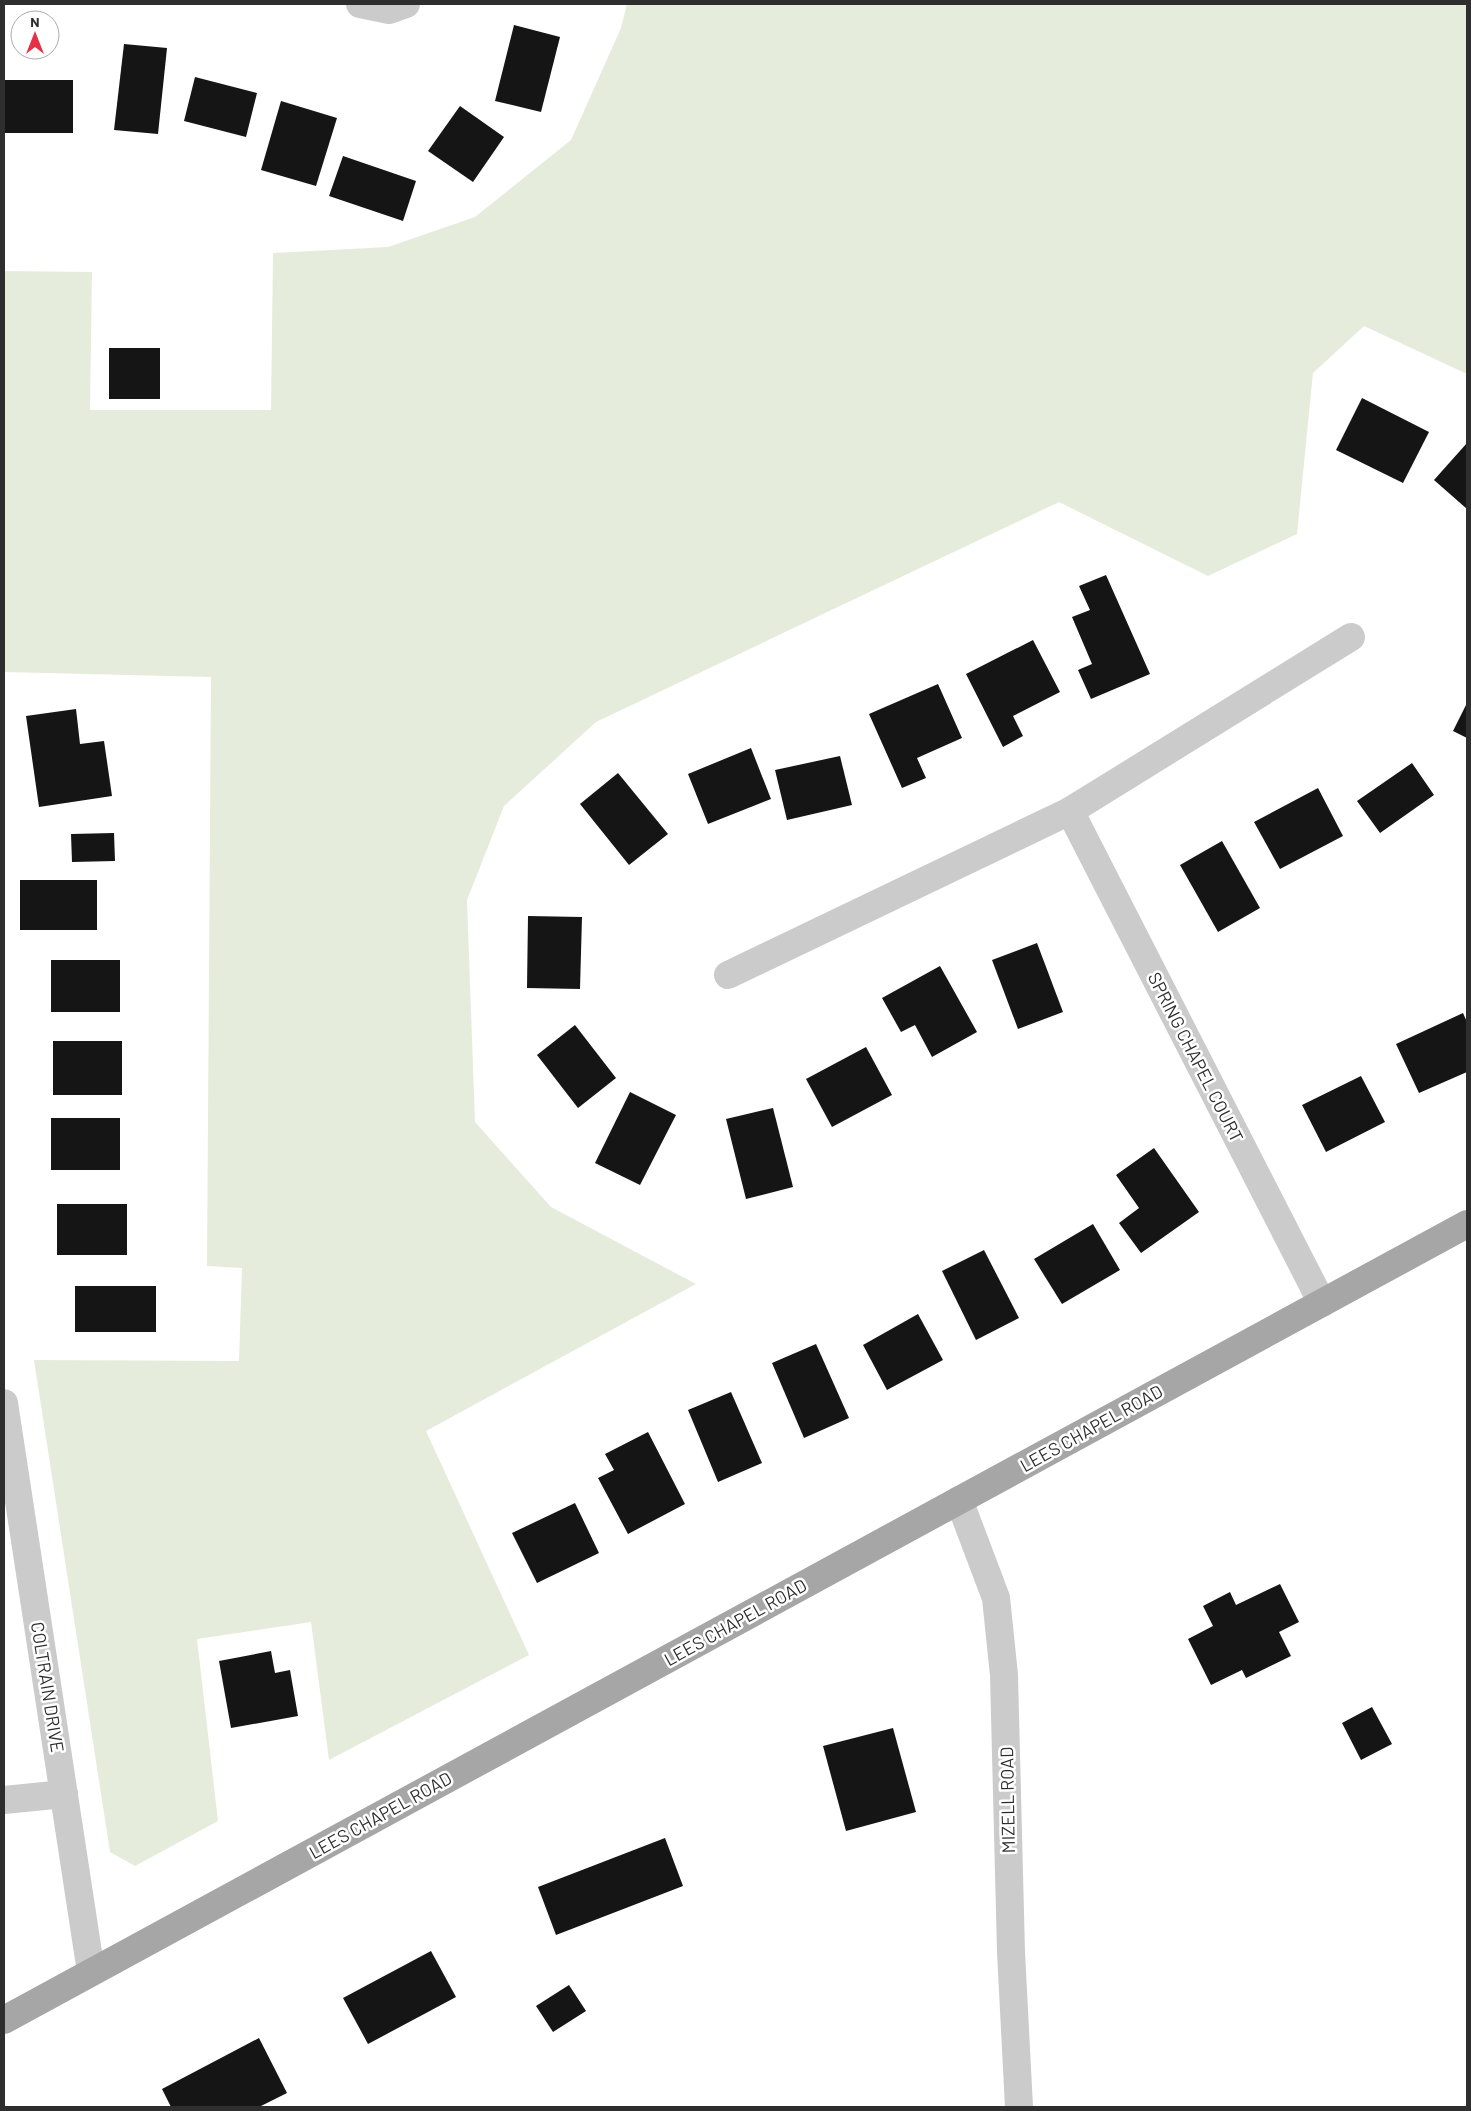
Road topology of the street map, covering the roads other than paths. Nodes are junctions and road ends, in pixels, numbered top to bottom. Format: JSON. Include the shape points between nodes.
{"nodes":[{"id":1,"x":360,"y":4,"type":"edge"},
{"id":2,"x":406,"y":4,"type":"edge"},
{"id":3,"x":1351,"y":637,"type":"dead end"},
{"id":4,"x":1070,"y":811,"type":"junction"},
{"id":5,"x":728,"y":975,"type":"dead end"},
{"id":6,"x":1467,"y":1224,"type":"edge"},
{"id":7,"x":1322,"y":1303,"type":"junction"},
{"id":8,"x":4,"y":1403,"type":"edge"},
{"id":9,"x":959,"y":1500,"type":"junction"},
{"id":10,"x":64,"y":1794,"type":"junction"},
{"id":11,"x":4,"y":1800,"type":"edge"},
{"id":12,"x":91,"y":1972,"type":"junction"},
{"id":13,"x":4,"y":2020,"type":"edge"},
{"id":14,"x":1019,"y":2107,"type":"edge"}],
"edges":[{"from":1,"to":2,"type":"street","via":[[388,10]]},
{"from":3,"to":4,"type":"street"},
{"from":4,"to":5,"type":"street"},
{"from":4,"to":7,"type":"street","name":"SPRING CHAPEL COURT"},
{"from":6,"to":7,"type":"main road","name":"LEES CHAPEL ROAD"},
{"from":7,"to":9,"type":"main road","name":"LEES CHAPEL ROAD"},
{"from":8,"to":10,"type":"street","name":"COLTRAIN DRIVE"},
{"from":9,"to":12,"type":"main road","name":"LEES CHAPEL ROAD"},
{"from":9,"to":14,"type":"street","name":"MIZELL ROAD","via":[[996,1598],[1004,1676],[1011,1952]]},
{"from":10,"to":11,"type":"street"},
{"from":10,"to":12,"type":"street","name":"COLTRAIN DRIVE"},
{"from":12,"to":13,"type":"main road","name":"LEES CHAPEL ROAD"}]}
